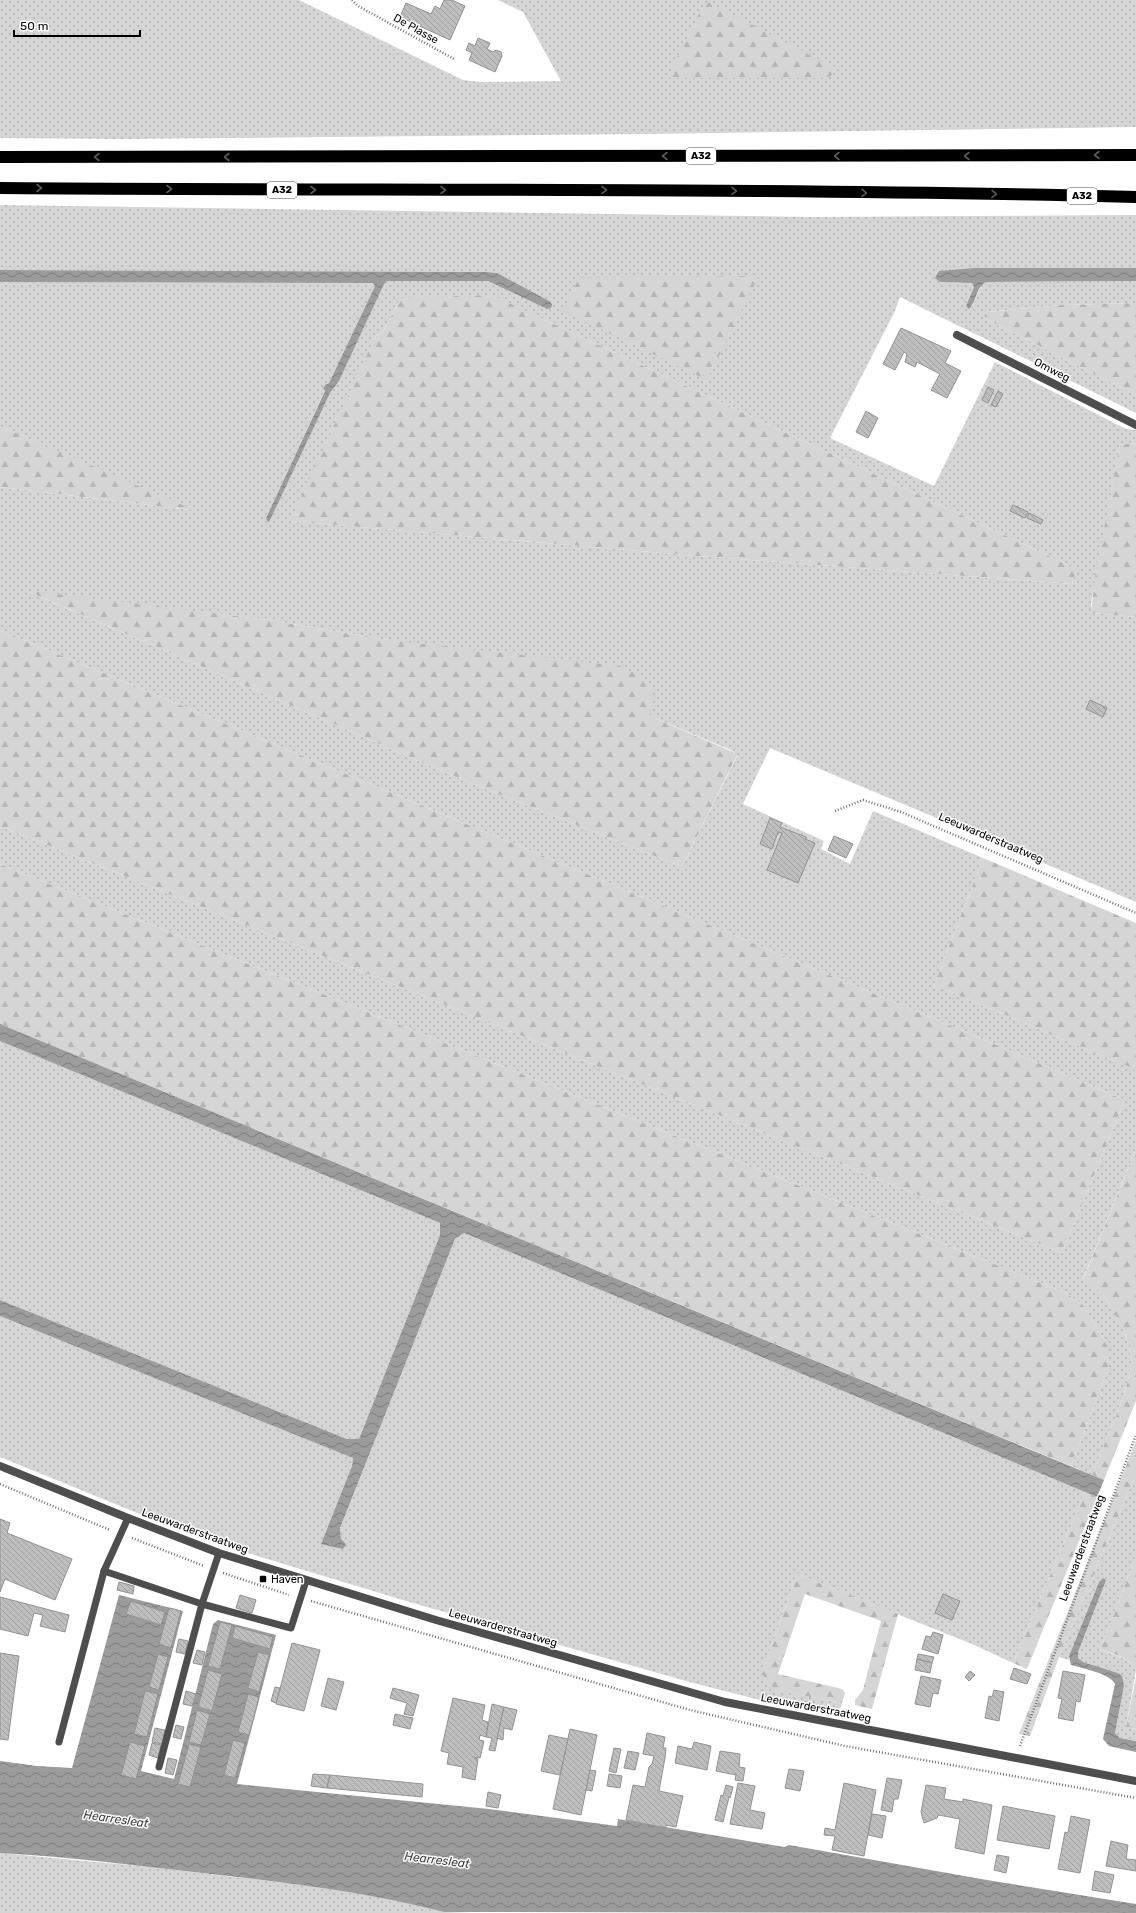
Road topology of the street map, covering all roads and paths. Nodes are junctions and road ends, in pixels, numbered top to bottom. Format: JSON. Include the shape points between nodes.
{"nodes":[{"id":1,"x":352,"y":0,"type":"edge"},
{"id":2,"x":454,"y":59,"type":"dead end"},
{"id":3,"x":1136,"y":155,"type":"edge"},
{"id":4,"x":0,"y":157,"type":"edge"},
{"id":5,"x":0,"y":188,"type":"edge"},
{"id":6,"x":1136,"y":192,"type":"edge"},
{"id":7,"x":1029,"y":194,"type":"junction"},
{"id":8,"x":1136,"y":197,"type":"edge"},
{"id":9,"x":957,"y":334,"type":"dead end"},
{"id":10,"x":1136,"y":425,"type":"edge"},
{"id":11,"x":835,"y":811,"type":"dead end"},
{"id":12,"x":1136,"y":913,"type":"edge"},
{"id":13,"x":1136,"y":1435,"type":"edge"},
{"id":14,"x":0,"y":1466,"type":"edge"},
{"id":15,"x":128,"y":1518,"type":"junction"},
{"id":16,"x":219,"y":1553,"type":"junction"},
{"id":17,"x":104,"y":1570,"type":"junction"},
{"id":18,"x":306,"y":1581,"type":"junction"},
{"id":19,"x":202,"y":1604,"type":"junction"},
{"id":20,"x":59,"y":1742,"type":"dead end"},
{"id":21,"x":1015,"y":1758,"type":"junction"},
{"id":22,"x":159,"y":1767,"type":"dead end"},
{"id":23,"x":1136,"y":1781,"type":"edge"}],
"edges":[{"from":1,"to":2,"type":"path","name":"De Plasse","via":[[358,6]]},
{"from":3,"to":4,"type":"highway","number":"A32","one_way":true},
{"from":5,"to":7,"type":"highway","number":"A32","one_way":true},
{"from":6,"to":7,"type":"highway","number":"A32"},
{"from":7,"to":8,"type":"highway","number":"A32"},
{"from":9,"to":10,"type":"street","name":"Omweg"},
{"from":11,"to":12,"type":"path","name":"Leeuwarderstraatweg","via":[[863,800],[901,812]]},
{"from":13,"to":21,"type":"path","name":"Leeuwarderstraatweg"},
{"from":14,"to":15,"type":"street","name":"Leeuwarderstraatweg"},
{"from":15,"to":16,"type":"street","name":"Leeuwarderstraatweg"},
{"from":15,"to":17,"type":"lane"},
{"from":16,"to":18,"type":"street","name":"Leeuwarderstraatweg"},
{"from":16,"to":19,"type":"lane"},
{"from":17,"to":19,"type":"lane"},
{"from":17,"to":20,"type":"lane"},
{"from":18,"to":19,"type":"lane","via":[[292,1628]]},
{"from":18,"to":21,"type":"street","name":"Leeuwarderstraatweg","via":[[725,1702]]},
{"from":19,"to":22,"type":"lane"},
{"from":21,"to":23,"type":"street","name":"Leeuwarderstraatweg"}]}
